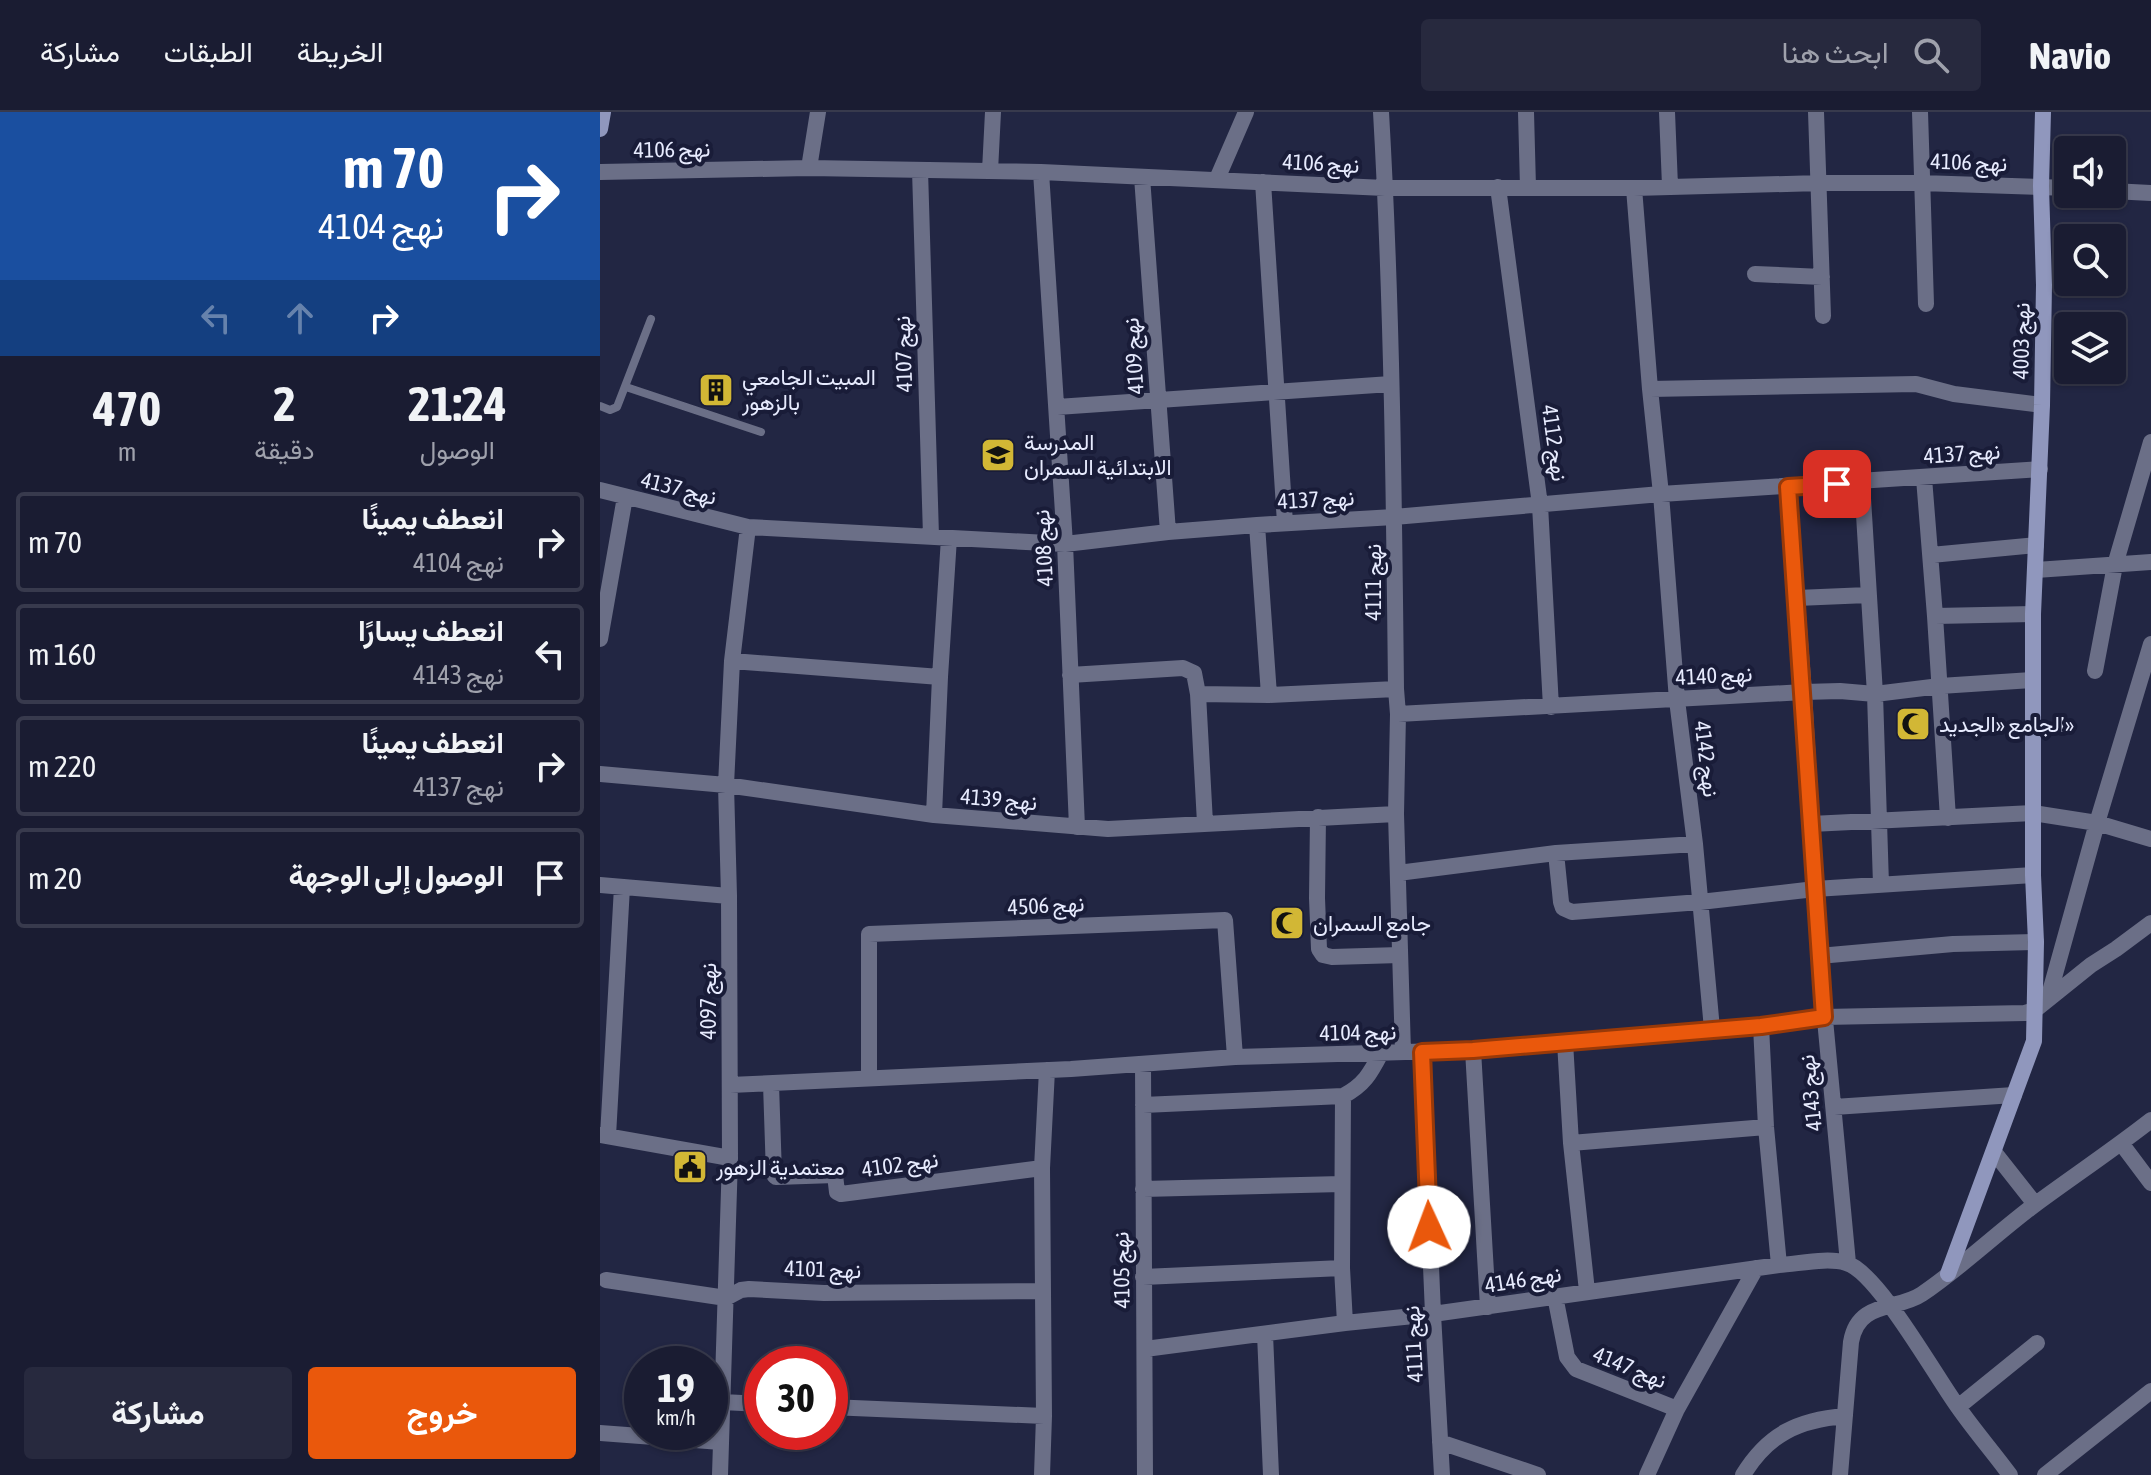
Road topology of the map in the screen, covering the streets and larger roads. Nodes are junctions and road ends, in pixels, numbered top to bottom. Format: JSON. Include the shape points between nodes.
{"nodes":[{"id":1,"x":603,"y":112,"type":"edge"},
{"id":2,"x":818,"y":112,"type":"edge"},
{"id":3,"x":993,"y":112,"type":"edge"},
{"id":4,"x":1246,"y":112,"type":"edge"},
{"id":5,"x":1381,"y":112,"type":"edge"},
{"id":6,"x":1526,"y":112,"type":"edge"},
{"id":7,"x":1667,"y":112,"type":"edge"},
{"id":8,"x":1816,"y":112,"type":"edge"},
{"id":9,"x":1920,"y":112,"type":"edge"},
{"id":10,"x":2043,"y":112,"type":"edge"},
{"id":11,"x":600,"y":129,"type":"edge"},
{"id":12,"x":809,"y":168,"type":"junction"},
{"id":13,"x":920,"y":170,"type":"junction"},
{"id":14,"x":990,"y":171,"type":"junction"},
{"id":15,"x":600,"y":172,"type":"edge"},
{"id":16,"x":1041,"y":172,"type":"junction"},
{"id":17,"x":1142,"y":177,"type":"junction"},
{"id":18,"x":1217,"y":179,"type":"junction"},
{"id":19,"x":1263,"y":182,"type":"junction"},
{"id":20,"x":1820,"y":183,"type":"junction"},
{"id":21,"x":1921,"y":183,"type":"junction"},
{"id":22,"x":1670,"y":186,"type":"junction"},
{"id":23,"x":2041,"y":186,"type":"junction"},
{"id":24,"x":1498,"y":187,"type":"junction"},
{"id":25,"x":1528,"y":187,"type":"junction"},
{"id":26,"x":2054,"y":187,"type":"edge"},
{"id":27,"x":1385,"y":188,"type":"junction"},
{"id":28,"x":1634,"y":188,"type":"junction"},
{"id":29,"x":2126,"y":192,"type":"edge"},
{"id":30,"x":2151,"y":193,"type":"edge"},
{"id":31,"x":1755,"y":274,"type":"dead end"},
{"id":32,"x":1822,"y":277,"type":"junction"},
{"id":33,"x":1926,"y":304,"type":"dead end"},
{"id":34,"x":1823,"y":316,"type":"dead end"},
{"id":35,"x":1391,"y":384,"type":"junction"},
{"id":36,"x":1650,"y":389,"type":"junction"},
{"id":37,"x":1276,"y":391,"type":"junction"},
{"id":38,"x":1158,"y":400,"type":"junction"},
{"id":39,"x":2042,"y":405,"type":"junction"},
{"id":40,"x":1057,"y":407,"type":"junction"},
{"id":41,"x":2151,"y":442,"type":"edge"},
{"id":42,"x":2040,"y":469,"type":"junction"},
{"id":43,"x":1924,"y":478,"type":"junction"},
{"id":44,"x":1862,"y":482,"type":"junction"},
{"id":45,"x":1788,"y":487,"type":"junction"},
{"id":46,"x":600,"y":490,"type":"edge"},
{"id":47,"x":1661,"y":494,"type":"junction"},
{"id":48,"x":625,"y":497,"type":"junction"},
{"id":49,"x":1540,"y":505,"type":"junction"},
{"id":50,"x":1394,"y":517,"type":"junction"},
{"id":51,"x":1285,"y":523,"type":"junction"},
{"id":52,"x":1257,"y":525,"type":"junction"},
{"id":53,"x":748,"y":527,"type":"junction"},
{"id":54,"x":1168,"y":532,"type":"junction"},
{"id":55,"x":931,"y":536,"type":"junction"},
{"id":56,"x":949,"y":538,"type":"junction"},
{"id":57,"x":1065,"y":544,"type":"junction"},
{"id":58,"x":2036,"y":545,"type":"junction"},
{"id":59,"x":1931,"y":555,"type":"junction"},
{"id":60,"x":2151,"y":562,"type":"edge"},
{"id":61,"x":2115,"y":565,"type":"junction"},
{"id":62,"x":2036,"y":570,"type":"junction"},
{"id":63,"x":1868,"y":595,"type":"junction"},
{"id":64,"x":1797,"y":598,"type":"junction"},
{"id":65,"x":2033,"y":614,"type":"junction"},
{"id":66,"x":1935,"y":616,"type":"junction"},
{"id":67,"x":600,"y":639,"type":"edge"},
{"id":68,"x":2151,"y":644,"type":"edge"},
{"id":69,"x":732,"y":661,"type":"junction"},
{"id":70,"x":2095,"y":671,"type":"dead end"},
{"id":71,"x":1070,"y":675,"type":"junction"},
{"id":72,"x":940,"y":677,"type":"junction"},
{"id":73,"x":2032,"y":680,"type":"junction"},
{"id":74,"x":1940,"y":686,"type":"junction"},
{"id":75,"x":1396,"y":689,"type":"junction"},
{"id":76,"x":1804,"y":692,"type":"junction"},
{"id":77,"x":1198,"y":694,"type":"junction"},
{"id":78,"x":1875,"y":694,"type":"junction"},
{"id":79,"x":1269,"y":695,"type":"junction"},
{"id":80,"x":1677,"y":700,"type":"junction"},
{"id":81,"x":1551,"y":707,"type":"junction"},
{"id":82,"x":1398,"y":714,"type":"junction"},
{"id":83,"x":600,"y":774,"type":"edge"},
{"id":84,"x":726,"y":785,"type":"junction"},
{"id":85,"x":2033,"y":813,"type":"junction"},
{"id":86,"x":1396,"y":814,"type":"junction"},
{"id":87,"x":934,"y":815,"type":"junction"},
{"id":88,"x":1318,"y":817,"type":"junction"},
{"id":89,"x":1948,"y":818,"type":"junction"},
{"id":90,"x":1880,"y":822,"type":"junction"},
{"id":91,"x":1205,"y":823,"type":"junction"},
{"id":92,"x":2097,"y":823,"type":"junction"},
{"id":93,"x":1811,"y":824,"type":"junction"},
{"id":94,"x":1077,"y":827,"type":"junction"},
{"id":95,"x":2151,"y":839,"type":"edge"},
{"id":96,"x":1695,"y":844,"type":"junction"},
{"id":97,"x":1556,"y":853,"type":"junction"},
{"id":98,"x":1398,"y":873,"type":"junction"},
{"id":99,"x":2033,"y":875,"type":"junction"},
{"id":100,"x":600,"y":885,"type":"edge"},
{"id":101,"x":1881,"y":885,"type":"junction"},
{"id":102,"x":622,"y":887,"type":"junction"},
{"id":103,"x":1815,"y":889,"type":"junction"},
{"id":104,"x":729,"y":896,"type":"junction"},
{"id":105,"x":1700,"y":902,"type":"junction"},
{"id":106,"x":2151,"y":923,"type":"edge"},
{"id":107,"x":2036,"y":942,"type":"junction"},
{"id":108,"x":1400,"y":955,"type":"junction"},
{"id":109,"x":1819,"y":956,"type":"junction"},
{"id":110,"x":2041,"y":1005,"type":"junction"},
{"id":111,"x":1824,"y":1017,"type":"junction"},
{"id":112,"x":1761,"y":1026,"type":"junction"},
{"id":113,"x":1712,"y":1029,"type":"junction"},
{"id":114,"x":1565,"y":1042,"type":"junction"},
{"id":115,"x":1473,"y":1050,"type":"junction"},
{"id":116,"x":1403,"y":1052,"type":"junction"},
{"id":117,"x":1422,"y":1052,"type":"junction"},
{"id":118,"x":1381,"y":1053,"type":"junction"},
{"id":119,"x":1235,"y":1057,"type":"junction"},
{"id":120,"x":1143,"y":1064,"type":"junction"},
{"id":121,"x":1047,"y":1070,"type":"junction"},
{"id":122,"x":869,"y":1078,"type":"junction"},
{"id":123,"x":771,"y":1084,"type":"junction"},
{"id":124,"x":730,"y":1085,"type":"junction"},
{"id":125,"x":2014,"y":1095,"type":"junction"},
{"id":126,"x":1343,"y":1096,"type":"junction"},
{"id":127,"x":1143,"y":1105,"type":"junction"},
{"id":128,"x":1834,"y":1107,"type":"junction"},
{"id":129,"x":2151,"y":1120,"type":"edge"},
{"id":130,"x":1766,"y":1127,"type":"junction"},
{"id":131,"x":604,"y":1136,"type":"edge"},
{"id":132,"x":1571,"y":1143,"type":"junction"},
{"id":133,"x":2121,"y":1143,"type":"junction"},
{"id":134,"x":1994,"y":1152,"type":"junction"},
{"id":135,"x":730,"y":1158,"type":"junction"},
{"id":136,"x":1042,"y":1168,"type":"junction"},
{"id":137,"x":2151,"y":1183,"type":"edge"},
{"id":138,"x":1342,"y":1184,"type":"junction"},
{"id":139,"x":1143,"y":1189,"type":"junction"},
{"id":140,"x":2035,"y":1204,"type":"junction"},
{"id":141,"x":1848,"y":1263,"type":"junction"},
{"id":142,"x":1779,"y":1265,"type":"junction"},
{"id":143,"x":1342,"y":1268,"type":"junction"},
{"id":144,"x":1756,"y":1268,"type":"junction"},
{"id":145,"x":1948,"y":1274,"type":"junction"},
{"id":146,"x":1143,"y":1277,"type":"junction"},
{"id":147,"x":606,"y":1280,"type":"dead end"},
{"id":148,"x":1042,"y":1291,"type":"junction"},
{"id":149,"x":1587,"y":1291,"type":"junction"},
{"id":150,"x":1555,"y":1296,"type":"junction"},
{"id":151,"x":726,"y":1298,"type":"junction"},
{"id":152,"x":1890,"y":1304,"type":"junction"},
{"id":153,"x":1488,"y":1307,"type":"junction"},
{"id":154,"x":1433,"y":1314,"type":"junction"},
{"id":155,"x":1345,"y":1323,"type":"junction"},
{"id":156,"x":1265,"y":1334,"type":"junction"},
{"id":157,"x":2037,"y":1343,"type":"dead end"},
{"id":158,"x":724,"y":1346,"type":"edge"},
{"id":159,"x":1145,"y":1349,"type":"junction"},
{"id":160,"x":2151,"y":1391,"type":"edge"},
{"id":161,"x":1958,"y":1407,"type":"junction"},
{"id":162,"x":848,"y":1408,"type":"edge"},
{"id":163,"x":1677,"y":1409,"type":"junction"},
{"id":164,"x":1044,"y":1416,"type":"junction"},
{"id":165,"x":1845,"y":1416,"type":"junction"},
{"id":166,"x":600,"y":1433,"type":"edge"},
{"id":167,"x":624,"y":1435,"type":"edge"},
{"id":168,"x":1440,"y":1442,"type":"junction"},
{"id":169,"x":721,"y":1450,"type":"edge"},
{"id":170,"x":720,"y":1475,"type":"edge"},
{"id":171,"x":1042,"y":1475,"type":"edge"},
{"id":172,"x":1145,"y":1475,"type":"edge"},
{"id":173,"x":1271,"y":1475,"type":"edge"},
{"id":174,"x":1442,"y":1475,"type":"edge"},
{"id":175,"x":1538,"y":1475,"type":"edge"},
{"id":176,"x":1647,"y":1475,"type":"edge"},
{"id":177,"x":1743,"y":1475,"type":"edge"},
{"id":178,"x":1840,"y":1475,"type":"edge"},
{"id":179,"x":2010,"y":1475,"type":"edge"},
{"id":180,"x":2045,"y":1475,"type":"edge"}],
"edges":[{"from":1,"to":11,"type":"street"},
{"from":2,"to":12,"type":"street"},
{"from":3,"to":14,"type":"street"},
{"from":4,"to":18,"type":"street"},
{"from":5,"to":27,"type":"street","name":"نهج 4111"},
{"from":6,"to":25,"type":"street"},
{"from":7,"to":22,"type":"street"},
{"from":8,"to":20,"type":"street"},
{"from":9,"to":21,"type":"street"},
{"from":10,"to":23,"type":"street","name":"نهج 4003"},
{"from":12,"to":13,"type":"street","name":"نهج 4106"},
{"from":12,"to":15,"type":"street","name":"نهج 4106"},
{"from":13,"to":14,"type":"street","name":"نهج 4106"},
{"from":13,"to":55,"type":"street","name":"نهج 4107"},
{"from":14,"to":16,"type":"street","name":"نهج 4106"},
{"from":16,"to":17,"type":"street","name":"نهج 4106"},
{"from":16,"to":40,"type":"street","name":"نهج 4108"},
{"from":17,"to":18,"type":"street","name":"نهج 4106"},
{"from":17,"to":38,"type":"street","name":"نهج 4109"},
{"from":18,"to":19,"type":"street","name":"نهج 4106"},
{"from":19,"to":27,"type":"street","name":"نهج 4106"},
{"from":19,"to":37,"type":"street"},
{"from":20,"to":21,"type":"street","name":"نهج 4106"},
{"from":20,"to":22,"type":"street","name":"نهج 4106"},
{"from":20,"to":32,"type":"street"},
{"from":21,"to":23,"type":"street","name":"نهج 4106"},
{"from":21,"to":33,"type":"street"},
{"from":22,"to":28,"type":"street","name":"نهج 4106"},
{"from":23,"to":26,"type":"street","name":"نهج 4106"},
{"from":23,"to":39,"type":"street","name":"نهج 4003"},
{"from":24,"to":25,"type":"street","name":"نهج 4106"},
{"from":24,"to":27,"type":"street","name":"نهج 4106"},
{"from":24,"to":49,"type":"street","name":"نهج 4112"},
{"from":25,"to":28,"type":"street","name":"نهج 4106"},
{"from":27,"to":35,"type":"street","name":"نهج 4111"},
{"from":28,"to":36,"type":"street","name":"نهج 4142"},
{"from":29,"to":30,"type":"street"},
{"from":31,"to":32,"type":"street"},
{"from":32,"to":34,"type":"street"},
{"from":35,"to":37,"type":"street"},
{"from":35,"to":50,"type":"street","name":"نهج 4111"},
{"from":36,"to":39,"type":"street","via":[[1916,384]]},
{"from":36,"to":47,"type":"street","name":"نهج 4142"},
{"from":37,"to":38,"type":"street"},
{"from":37,"to":51,"type":"street"},
{"from":38,"to":40,"type":"street"},
{"from":38,"to":54,"type":"street","name":"نهج 4109"},
{"from":39,"to":42,"type":"street","name":"نهج 4003"},
{"from":40,"to":57,"type":"street","name":"نهج 4108"},
{"from":41,"to":61,"type":"street"},
{"from":42,"to":43,"type":"street","name":"نهج 4137"},
{"from":42,"to":58,"type":"street","name":"نهج 4003"},
{"from":43,"to":44,"type":"street","name":"نهج 4137"},
{"from":43,"to":59,"type":"street"},
{"from":44,"to":45,"type":"street","name":"نهج 4137"},
{"from":44,"to":63,"type":"street"},
{"from":45,"to":47,"type":"street","name":"نهج 4137"},
{"from":45,"to":64,"type":"street","name":"نهج 4143"},
{"from":46,"to":48,"type":"street","name":"نهج 4137"},
{"from":47,"to":49,"type":"street","name":"نهج 4137"},
{"from":47,"to":80,"type":"street","name":"نهج 4142"},
{"from":48,"to":53,"type":"street","name":"نهج 4137"},
{"from":48,"to":67,"type":"street"},
{"from":49,"to":50,"type":"street","name":"نهج 4137"},
{"from":49,"to":81,"type":"street","name":"نهج 4112"},
{"from":50,"to":51,"type":"street","name":"نهج 4137"},
{"from":50,"to":75,"type":"street","name":"نهج 4111"},
{"from":51,"to":52,"type":"street","name":"نهج 4137"},
{"from":52,"to":54,"type":"street","name":"نهج 4137"},
{"from":52,"to":79,"type":"street"},
{"from":53,"to":55,"type":"street","name":"نهج 4137"},
{"from":53,"to":69,"type":"street","name":"نهج 4097"},
{"from":54,"to":57,"type":"street","name":"نهج 4137"},
{"from":55,"to":56,"type":"street","name":"نهج 4137"},
{"from":56,"to":57,"type":"street","name":"نهج 4137"},
{"from":56,"to":72,"type":"street"},
{"from":57,"to":71,"type":"street","name":"نهج 4108"},
{"from":58,"to":59,"type":"street"},
{"from":58,"to":62,"type":"street","name":"نهج 4003"},
{"from":59,"to":66,"type":"street"},
{"from":60,"to":61,"type":"street"},
{"from":61,"to":62,"type":"street"},
{"from":61,"to":70,"type":"street"},
{"from":62,"to":65,"type":"street","name":"نهج 4003"},
{"from":63,"to":64,"type":"street"},
{"from":63,"to":78,"type":"street"},
{"from":64,"to":76,"type":"street","name":"نهج 4143"},
{"from":65,"to":66,"type":"street"},
{"from":65,"to":73,"type":"street","name":"نهج 4003"},
{"from":66,"to":74,"type":"street"},
{"from":68,"to":92,"type":"street"},
{"from":69,"to":72,"type":"street"},
{"from":69,"to":84,"type":"street","name":"نهج 4097"},
{"from":71,"to":77,"type":"street","via":[[1183,668],[1194,673]]},
{"from":71,"to":94,"type":"street","name":"نهج 4108"},
{"from":72,"to":87,"type":"street"},
{"from":73,"to":74,"type":"street","name":"نهج 4140"},
{"from":73,"to":85,"type":"street","name":"نهج 4003"},
{"from":74,"to":78,"type":"street","name":"نهج 4140"},
{"from":74,"to":89,"type":"street"},
{"from":75,"to":79,"type":"street"},
{"from":75,"to":82,"type":"street","name":"نهج 4111"},
{"from":76,"to":78,"type":"street","name":"نهج 4140"},
{"from":76,"to":80,"type":"street","name":"نهج 4140"},
{"from":76,"to":93,"type":"street","name":"نهج 4143"},
{"from":77,"to":79,"type":"street"},
{"from":77,"to":91,"type":"street"},
{"from":78,"to":90,"type":"street"},
{"from":80,"to":81,"type":"street","name":"نهج 4140"},
{"from":80,"to":96,"type":"street","name":"نهج 4142"},
{"from":81,"to":82,"type":"street","name":"نهج 4140"},
{"from":82,"to":86,"type":"street","name":"نهج 4111"},
{"from":83,"to":84,"type":"street","name":"نهج 4139"},
{"from":84,"to":87,"type":"street","name":"نهج 4139"},
{"from":84,"to":104,"type":"street","name":"نهج 4097"},
{"from":85,"to":89,"type":"street"},
{"from":85,"to":92,"type":"street"},
{"from":85,"to":99,"type":"street","name":"نهج 4003"},
{"from":86,"to":88,"type":"street","name":"نهج 4139"},
{"from":86,"to":98,"type":"street","name":"نهج 4111"},
{"from":87,"to":94,"type":"street","name":"نهج 4139"},
{"from":88,"to":91,"type":"street","name":"نهج 4139"},
{"from":88,"to":108,"type":"street","via":[[1319,949],[1332,957]]},
{"from":89,"to":90,"type":"street"},
{"from":90,"to":93,"type":"street"},
{"from":90,"to":101,"type":"street"},
{"from":91,"to":94,"type":"street","name":"نهج 4139"},
{"from":92,"to":95,"type":"street"},
{"from":92,"to":110,"type":"street"},
{"from":93,"to":103,"type":"street","name":"نهج 4143"},
{"from":96,"to":97,"type":"street"},
{"from":96,"to":105,"type":"street","name":"نهج 4142"},
{"from":97,"to":98,"type":"street"},
{"from":97,"to":105,"type":"street","via":[[1561,902],[1567,911]]},
{"from":98,"to":108,"type":"street","name":"نهج 4111"},
{"from":99,"to":101,"type":"street"},
{"from":99,"to":107,"type":"street","name":"نهج 4003"},
{"from":100,"to":102,"type":"street"},
{"from":101,"to":103,"type":"street"},
{"from":102,"to":104,"type":"street"},
{"from":102,"to":131,"type":"street"},
{"from":103,"to":105,"type":"street"},
{"from":103,"to":109,"type":"street","name":"نهج 4143"},
{"from":104,"to":124,"type":"street","name":"نهج 4097"},
{"from":105,"to":113,"type":"street","name":"نهج 4142"},
{"from":106,"to":110,"type":"street"},
{"from":107,"to":109,"type":"street"},
{"from":107,"to":110,"type":"street","name":"نهج 4003"},
{"from":108,"to":116,"type":"street","name":"نهج 4111"},
{"from":109,"to":111,"type":"street","name":"نهج 4143"},
{"from":110,"to":111,"type":"street","name":"نهج 4104","via":[[2025,1013]]},
{"from":110,"to":125,"type":"street","name":"نهج 4003"},
{"from":111,"to":112,"type":"street","name":"نهج 4104"},
{"from":111,"to":128,"type":"street","name":"نهج 4143"},
{"from":112,"to":113,"type":"street","name":"نهج 4104"},
{"from":112,"to":130,"type":"street"},
{"from":113,"to":114,"type":"street","name":"نهج 4104"},
{"from":114,"to":115,"type":"street","name":"نهج 4104"},
{"from":114,"to":132,"type":"street"},
{"from":115,"to":117,"type":"street","name":"نهج 4104"},
{"from":115,"to":153,"type":"street"},
{"from":116,"to":117,"type":"street","name":"نهج 4104"},
{"from":116,"to":118,"type":"street","name":"نهج 4104"},
{"from":117,"to":154,"type":"street","name":"نهج 4111"},
{"from":118,"to":119,"type":"street","name":"نهج 4104"},
{"from":118,"to":126,"type":"street","via":[[1360,1087]]},
{"from":119,"to":120,"type":"street","name":"نهج 4104"},
{"from":119,"to":122,"type":"street","name":"نهج 4506","via":[[1225,920],[869,934]]},
{"from":120,"to":121,"type":"street","name":"نهج 4104"},
{"from":120,"to":127,"type":"street","name":"نهج 4105"},
{"from":121,"to":122,"type":"street","name":"نهج 4104"},
{"from":121,"to":136,"type":"street"},
{"from":122,"to":123,"type":"street","name":"نهج 4104"},
{"from":123,"to":124,"type":"street","name":"نهج 4104"},
{"from":123,"to":136,"type":"street","name":"نهج 4102","via":[[776,1177],[835,1175],[841,1194]]},
{"from":124,"to":135,"type":"street","name":"نهج 4097"},
{"from":125,"to":128,"type":"street"},
{"from":125,"to":134,"type":"street","name":"نهج 4003"},
{"from":126,"to":127,"type":"street"},
{"from":126,"to":138,"type":"street"},
{"from":127,"to":139,"type":"street","name":"نهج 4105"},
{"from":128,"to":141,"type":"street","name":"نهج 4143"},
{"from":129,"to":133,"type":"street"},
{"from":130,"to":132,"type":"street"},
{"from":130,"to":142,"type":"street"},
{"from":131,"to":135,"type":"street"},
{"from":132,"to":149,"type":"street"},
{"from":133,"to":137,"type":"street"},
{"from":133,"to":140,"type":"street"},
{"from":134,"to":140,"type":"street"},
{"from":134,"to":145,"type":"street","name":"نهج 4003"},
{"from":135,"to":151,"type":"street","name":"نهج 4097"},
{"from":136,"to":148,"type":"street"},
{"from":138,"to":139,"type":"street"},
{"from":138,"to":143,"type":"street"},
{"from":139,"to":146,"type":"street","name":"نهج 4105"},
{"from":140,"to":145,"type":"street"},
{"from":141,"to":142,"type":"street","name":"نهج 4146"},
{"from":141,"to":152,"type":"street"},
{"from":142,"to":144,"type":"street","name":"نهج 4146"},
{"from":143,"to":146,"type":"street"},
{"from":143,"to":155,"type":"street"},
{"from":144,"to":149,"type":"street","name":"نهج 4146"},
{"from":144,"to":163,"type":"street","name":"نهج 4147"},
{"from":145,"to":152,"type":"street","via":[[1918,1297]]},
{"from":146,"to":159,"type":"street","name":"نهج 4105"},
{"from":147,"to":151,"type":"street","name":"نهج 4101"},
{"from":148,"to":151,"type":"street","name":"نهج 4101","via":[[749,1289]]},
{"from":148,"to":164,"type":"street"},
{"from":149,"to":150,"type":"street","name":"نهج 4146"},
{"from":150,"to":153,"type":"street","name":"نهج 4146"},
{"from":150,"to":163,"type":"street","name":"نهج 4147","via":[[1572,1365]]},
{"from":151,"to":158,"type":"street","name":"نهج 4097"},
{"from":152,"to":161,"type":"street"},
{"from":152,"to":165,"type":"street","via":[[1868,1314],[1852,1333]]},
{"from":153,"to":154,"type":"street","name":"نهج 4146"},
{"from":154,"to":155,"type":"street","name":"نهج 4146"},
{"from":154,"to":168,"type":"street","name":"نهج 4111"},
{"from":155,"to":156,"type":"street","name":"نهج 4146"},
{"from":156,"to":159,"type":"street","name":"نهج 4146"},
{"from":156,"to":173,"type":"street"},
{"from":157,"to":161,"type":"street"},
{"from":159,"to":172,"type":"street","name":"نهج 4105"},
{"from":160,"to":180,"type":"street"},
{"from":161,"to":179,"type":"street"},
{"from":162,"to":164,"type":"street"},
{"from":163,"to":176,"type":"street"},
{"from":164,"to":171,"type":"street"},
{"from":165,"to":177,"type":"street","via":[[1822,1418],[1782,1433],[1764,1446]]},
{"from":165,"to":178,"type":"street"},
{"from":166,"to":167,"type":"street"},
{"from":168,"to":174,"type":"street","name":"نهج 4111"},
{"from":168,"to":175,"type":"street"},
{"from":169,"to":170,"type":"street","name":"نهج 4097"}]}
